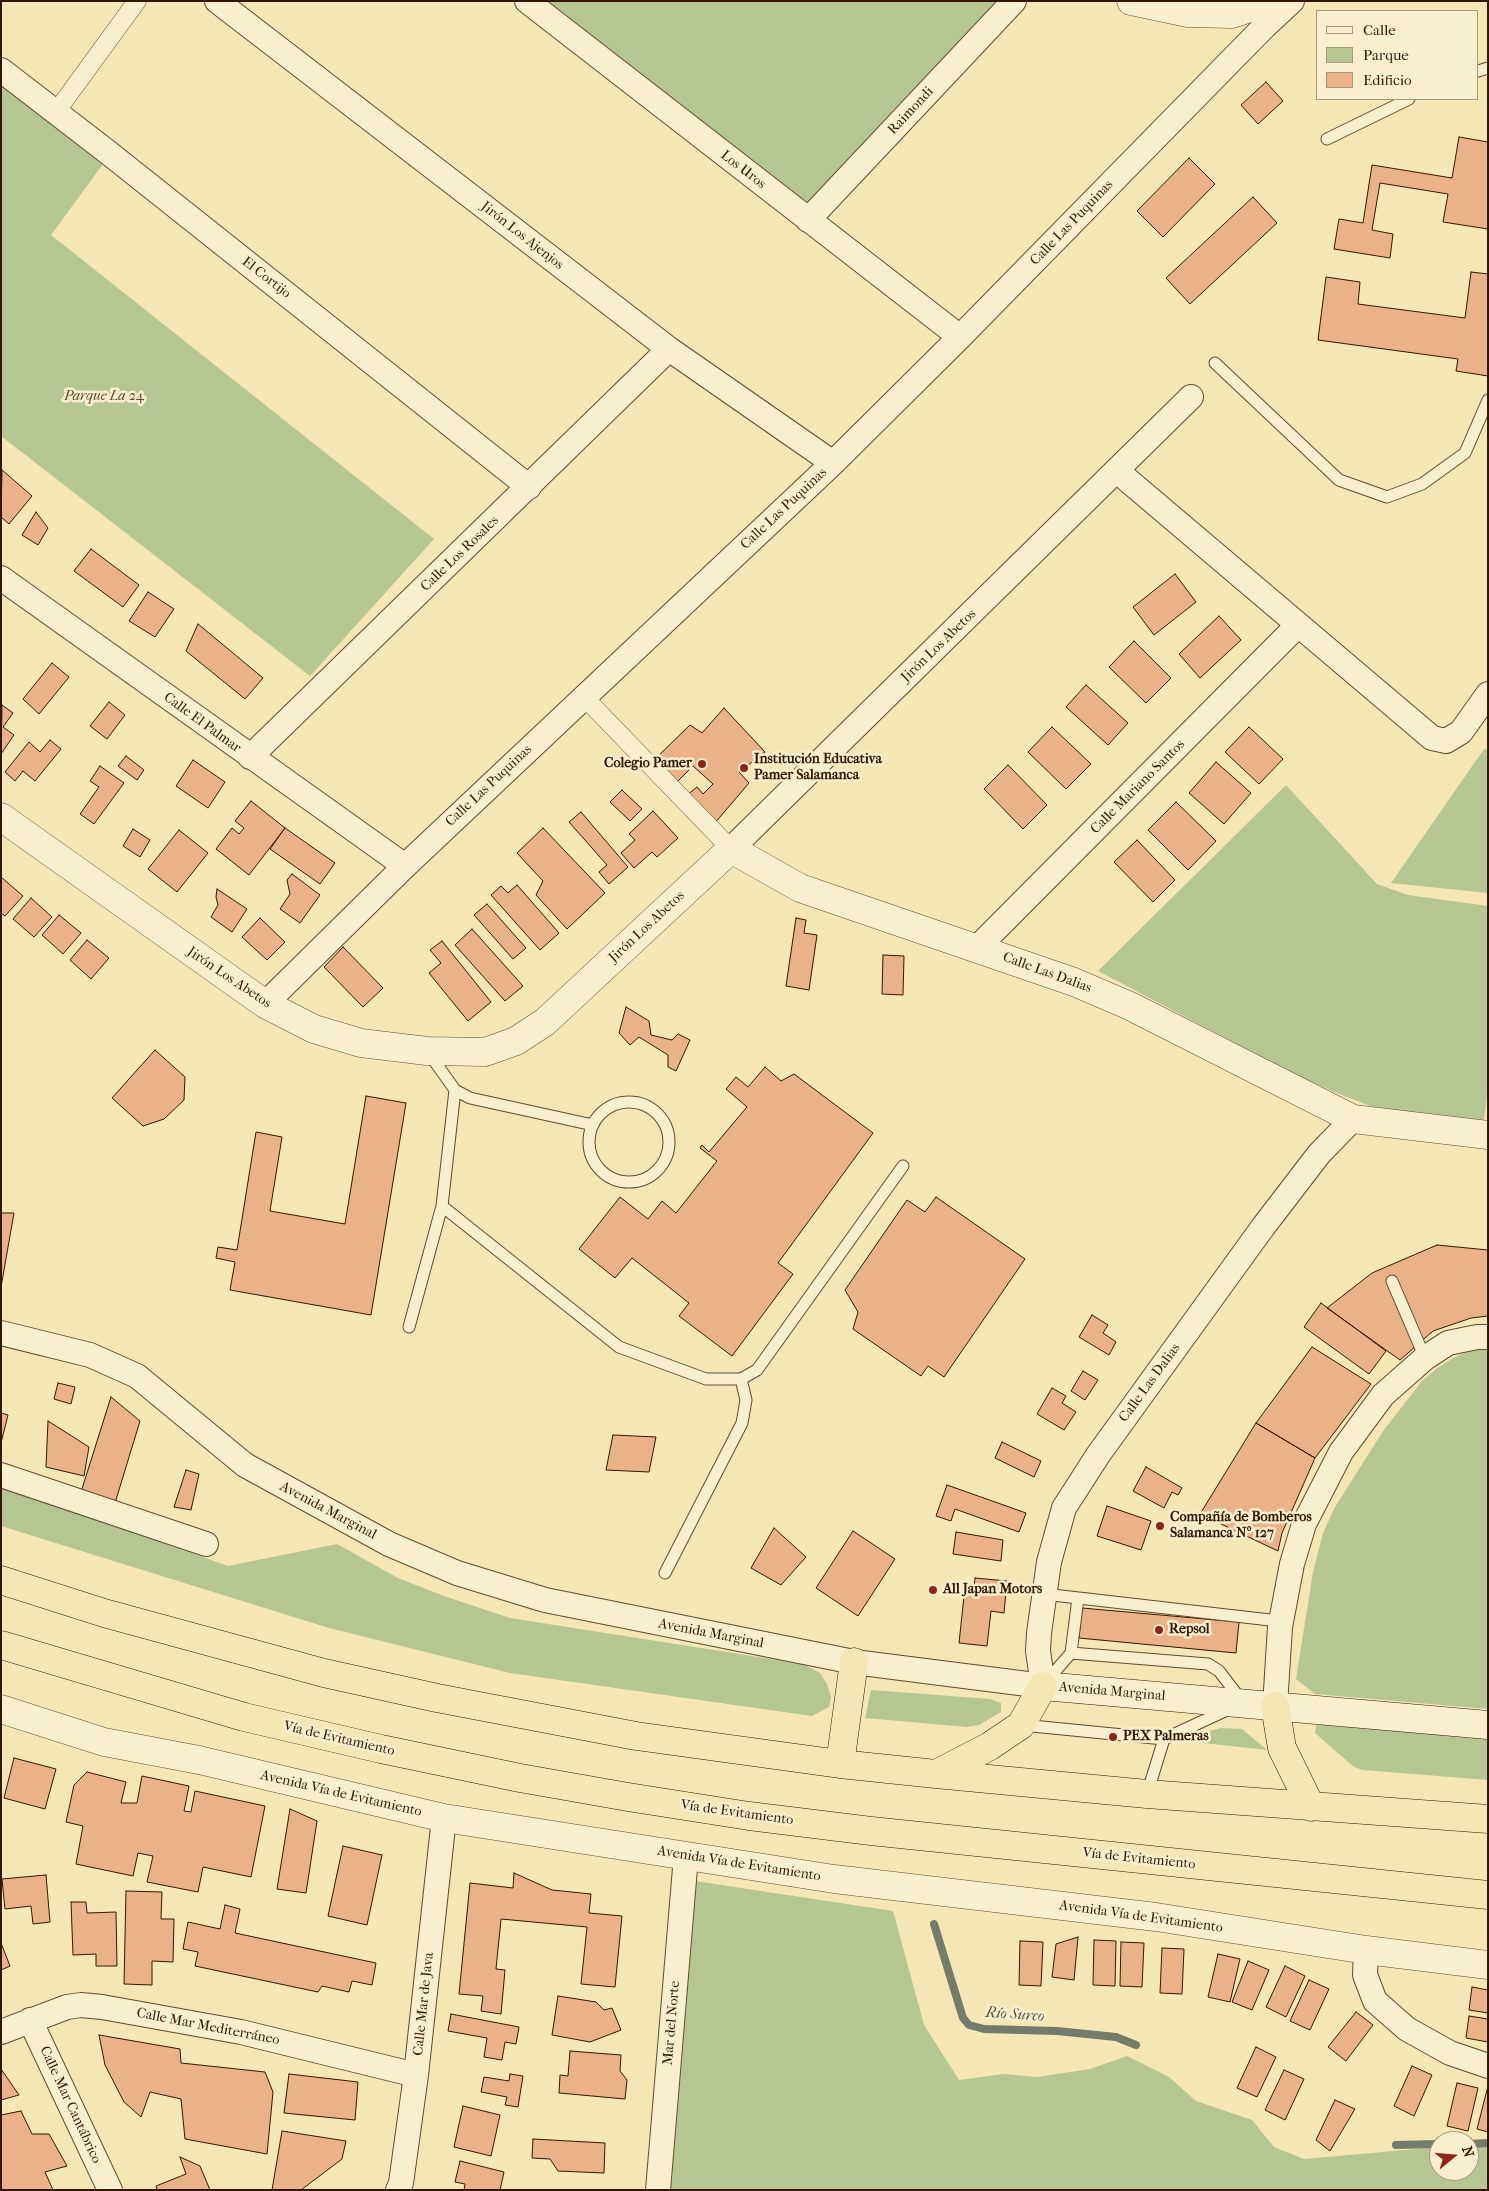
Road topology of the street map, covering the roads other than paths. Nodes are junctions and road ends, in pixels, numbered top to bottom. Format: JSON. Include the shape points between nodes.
{"nodes":[{"id":1,"x":137,"y":1,"type":"edge"},
{"id":2,"x":217,"y":1,"type":"edge"},
{"id":3,"x":528,"y":1,"type":"edge"},
{"id":4,"x":1014,"y":1,"type":"edge"},
{"id":5,"x":1131,"y":1,"type":"edge"},
{"id":6,"x":1271,"y":1,"type":"edge"},
{"id":7,"x":1292,"y":1,"type":"edge"},
{"id":8,"x":1,"y":70,"type":"edge"},
{"id":9,"x":1407,"y":100,"type":"edge"},
{"id":10,"x":56,"y":112,"type":"junction"},
{"id":11,"x":1327,"y":139,"type":"dead end"},
{"id":12,"x":808,"y":220,"type":"junction"},
{"id":13,"x":960,"y":337,"type":"junction"},
{"id":14,"x":669,"y":349,"type":"junction"},
{"id":15,"x":1215,"y":363,"type":"dead end"},
{"id":16,"x":1191,"y":397,"type":"dead end"},
{"id":17,"x":1488,"y":400,"type":"edge"},
{"id":18,"x":833,"y":463,"type":"junction"},
{"id":19,"x":1117,"y":472,"type":"junction"},
{"id":20,"x":529,"y":487,"type":"junction"},
{"id":21,"x":1,"y":578,"type":"edge"},
{"id":22,"x":1298,"y":625,"type":"junction"},
{"id":23,"x":1488,"y":694,"type":"edge"},
{"id":24,"x":584,"y":697,"type":"junction"},
{"id":25,"x":250,"y":758,"type":"junction"},
{"id":26,"x":1,"y":817,"type":"edge"},
{"id":27,"x":731,"y":849,"type":"junction"},
{"id":28,"x":405,"y":866,"type":"junction"},
{"id":29,"x":978,"y":948,"type":"junction"},
{"id":30,"x":265,"y":1004,"type":"junction"},
{"id":31,"x":427,"y":1051,"type":"junction"},
{"id":32,"x":456,"y":1090,"type":"junction"},
{"id":33,"x":1353,"y":1119,"type":"junction"},
{"id":34,"x":593,"y":1125,"type":"junction"},
{"id":35,"x":1488,"y":1134,"type":"edge"},
{"id":36,"x":902,"y":1166,"type":"dead end"},
{"id":37,"x":442,"y":1206,"type":"junction"},
{"id":38,"x":1392,"y":1281,"type":"dead end"},
{"id":39,"x":409,"y":1327,"type":"dead end"},
{"id":40,"x":1,"y":1333,"type":"edge"},
{"id":41,"x":1488,"y":1337,"type":"edge"},
{"id":42,"x":1425,"y":1358,"type":"junction"},
{"id":43,"x":741,"y":1379,"type":"junction"},
{"id":44,"x":1,"y":1475,"type":"edge"},
{"id":45,"x":206,"y":1544,"type":"dead end"},
{"id":46,"x":665,"y":1573,"type":"dead end"},
{"id":47,"x":1,"y":1580,"type":"edge"},
{"id":48,"x":1044,"y":1594,"type":"junction"},
{"id":49,"x":1078,"y":1598,"type":"junction"},
{"id":50,"x":1280,"y":1627,"type":"junction"},
{"id":51,"x":1,"y":1645,"type":"edge"},
{"id":52,"x":1071,"y":1653,"type":"junction"},
{"id":53,"x":854,"y":1662,"type":"junction"},
{"id":54,"x":1043,"y":1686,"type":"junction"},
{"id":55,"x":1243,"y":1703,"type":"junction"},
{"id":56,"x":1275,"y":1706,"type":"junction"},
{"id":57,"x":1,"y":1709,"type":"edge"},
{"id":58,"x":1020,"y":1725,"type":"junction"},
{"id":59,"x":1488,"y":1726,"type":"edge"},
{"id":60,"x":1164,"y":1739,"type":"junction"},
{"id":61,"x":840,"y":1764,"type":"junction"},
{"id":62,"x":936,"y":1774,"type":"junction"},
{"id":63,"x":1147,"y":1794,"type":"junction"},
{"id":64,"x":1311,"y":1807,"type":"junction"},
{"id":65,"x":444,"y":1818,"type":"junction"},
{"id":66,"x":1488,"y":1819,"type":"edge"},
{"id":67,"x":686,"y":1856,"type":"junction"},
{"id":68,"x":1488,"y":1895,"type":"edge"},
{"id":69,"x":1366,"y":1950,"type":"junction"},
{"id":70,"x":1488,"y":1965,"type":"edge"},
{"id":71,"x":30,"y":2020,"type":"junction"},
{"id":72,"x":1,"y":2032,"type":"edge"},
{"id":73,"x":1488,"y":2066,"type":"edge"},
{"id":74,"x":416,"y":2075,"type":"junction"},
{"id":75,"x":110,"y":2190,"type":"edge"},
{"id":76,"x":398,"y":2190,"type":"edge"},
{"id":77,"x":658,"y":2190,"type":"edge"}],
"edges":[{"from":1,"to":10,"type":"street"},
{"from":2,"to":14,"type":"street","name":"Jirón Los Ajenjos"},
{"from":3,"to":12,"type":"street","name":"Los Uros"},
{"from":4,"to":12,"type":"street","name":"Raimondi"},
{"from":5,"to":6,"type":"street","via":[[1188,13],[1232,14]]},
{"from":7,"to":13,"type":"street","name":"Calle Las Puquinas"},
{"from":8,"to":10,"type":"street","name":"El Cortijo"},
{"from":9,"to":11,"type":"lane"},
{"from":10,"to":20,"type":"street","name":"El Cortijo"},
{"from":12,"to":13,"type":"street","name":"Los Uros"},
{"from":13,"to":18,"type":"street","name":"Calle Las Puquinas"},
{"from":14,"to":18,"type":"street","name":"Jirón Los Ajenjos"},
{"from":14,"to":20,"type":"street","name":"Calle Los Rosales"},
{"from":15,"to":17,"type":"lane","via":[[1339,480],[1386,497],[1422,484],[1465,453]]},
{"from":16,"to":19,"type":"street","name":"Jirón Los Abetos"},
{"from":18,"to":24,"type":"street","name":"Calle Las Puquinas"},
{"from":19,"to":22,"type":"street"},
{"from":19,"to":27,"type":"street","name":"Jirón Los Abetos"},
{"from":20,"to":25,"type":"street","name":"Calle Los Rosales"},
{"from":21,"to":25,"type":"street","name":"Calle El Palmar"},
{"from":22,"to":23,"type":"street","via":[[1432,738],[1446,741],[1461,732]]},
{"from":22,"to":29,"type":"street","name":"Calle Mariano Santos"},
{"from":24,"to":27,"type":"street"},
{"from":24,"to":28,"type":"street","name":"Calle Las Puquinas"},
{"from":25,"to":28,"type":"street","name":"Calle El Palmar"},
{"from":26,"to":30,"type":"street","name":"Jirón Los Abetos"},
{"from":27,"to":29,"type":"street","name":"Calle Las Dalias","via":[[800,888]]},
{"from":27,"to":31,"type":"street","name":"Jirón Los Abetos","via":[[545,1022],[516,1041],[484,1052]]},
{"from":28,"to":30,"type":"street","name":"Calle Las Puquinas"},
{"from":29,"to":33,"type":"street","name":"Calle Las Dalias","via":[[1130,1006]]},
{"from":30,"to":31,"type":"street","name":"Jirón Los Abetos","via":[[314,1029],[352,1040]]},
{"from":31,"to":32,"type":"lane"},
{"from":32,"to":34,"type":"lane","via":[[470,1098]]},
{"from":32,"to":37,"type":"lane"},
{"from":33,"to":35,"type":"street","name":"Calle Las Dalias"},
{"from":33,"to":48,"type":"street","name":"Calle Las Dalias","via":[[1296,1183],[1098,1455],[1064,1508]]},
{"from":34,"to":34,"type":"lane","via":[[610,1106],[636,1102],[648,1107],[666,1126],[668,1151],[663,1164],[642,1180],[616,1180],[596,1163],[591,1151]]},
{"from":36,"to":43,"type":"lane","via":[[758,1370]]},
{"from":37,"to":39,"type":"lane"},
{"from":37,"to":43,"type":"lane","via":[[619,1347],[706,1379]]},
{"from":38,"to":42,"type":"lane"},
{"from":40,"to":53,"type":"street","name":"Avenida Marginal","via":[[90,1355],[137,1376],[245,1465],[389,1544],[457,1573],[544,1600]]},
{"from":41,"to":42,"type":"street","via":[[1448,1342]]},
{"from":42,"to":50,"type":"street","via":[[1383,1395],[1340,1452],[1304,1524],[1292,1564]]},
{"from":43,"to":46,"type":"lane","via":[[746,1400],[742,1423]]},
{"from":44,"to":45,"type":"street"},
{"from":47,"to":61,"type":"highway","via":[[212,1644],[437,1698],[636,1736]]},
{"from":48,"to":49,"type":"lane"},
{"from":48,"to":54,"type":"street","name":"Calle Las Dalias","via":[[1038,1650]]},
{"from":49,"to":50,"type":"lane","via":[[1270,1620]]},
{"from":49,"to":52,"type":"lane"},
{"from":50,"to":56,"type":"street"},
{"from":51,"to":68,"type":"highway","name":"Vía de Evitamiento","via":[[244,1717],[520,1778],[628,1797],[871,1832]]},
{"from":52,"to":54,"type":"lane"},
{"from":52,"to":55,"type":"lane","via":[[1208,1664],[1219,1671]]},
{"from":53,"to":54,"type":"street","name":"Avenida Marginal"},
{"from":53,"to":61,"type":"highway"},
{"from":54,"to":55,"type":"street","name":"Avenida Marginal"},
{"from":54,"to":58,"type":"highway"},
{"from":55,"to":56,"type":"street","name":"Avenida Marginal"},
{"from":55,"to":60,"type":"lane"},
{"from":56,"to":59,"type":"street","name":"Avenida Marginal"},
{"from":56,"to":64,"type":"highway","via":[[1282,1748]]},
{"from":57,"to":65,"type":"street","name":"Avenida Vía de Evitamiento","via":[[104,1742],[199,1760]]},
{"from":58,"to":60,"type":"lane"},
{"from":58,"to":62,"type":"highway","via":[[990,1746]]},
{"from":60,"to":63,"type":"lane"},
{"from":61,"to":62,"type":"highway"},
{"from":62,"to":63,"type":"highway"},
{"from":63,"to":64,"type":"highway"},
{"from":64,"to":66,"type":"highway"},
{"from":65,"to":67,"type":"street","name":"Avenida Vía de Evitamiento"},
{"from":65,"to":74,"type":"street","name":"Calle Mar de Java"},
{"from":67,"to":69,"type":"street","name":"Avenida Vía de Evitamiento","via":[[834,1879],[1156,1917]]},
{"from":67,"to":77,"type":"street","name":"Mar del Norte"},
{"from":69,"to":70,"type":"street","name":"Avenida Vía de Evitamiento"},
{"from":69,"to":73,"type":"street","via":[[1365,1975],[1375,2001],[1407,2029],[1450,2053]]},
{"from":71,"to":72,"type":"street","name":"Calle Mar Mediterráneo"},
{"from":71,"to":74,"type":"street","name":"Calle Mar Mediterráneo","via":[[72,2005],[102,2007],[241,2032]]},
{"from":71,"to":75,"type":"street","name":"Calle Mar Cantábrico"},
{"from":74,"to":76,"type":"street","name":"Calle Mar de Java"}]}
